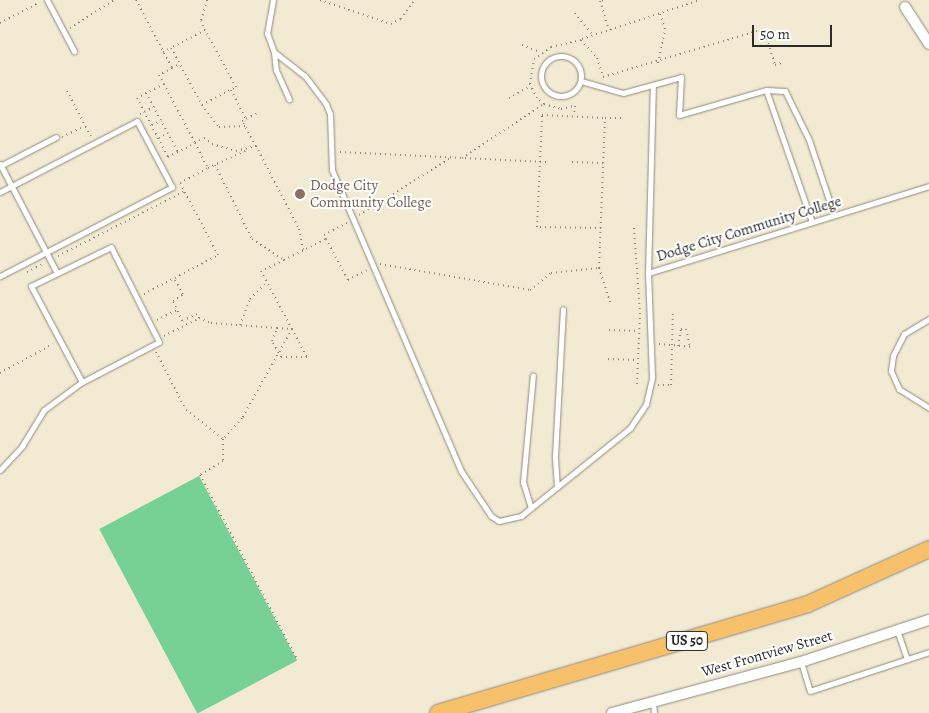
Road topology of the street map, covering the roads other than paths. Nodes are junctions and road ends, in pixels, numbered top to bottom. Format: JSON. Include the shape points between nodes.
{"nodes":[{"id":1,"x":45,"y":0,"type":"edge"},
{"id":2,"x":272,"y":0,"type":"edge"},
{"id":3,"x":902,"y":3,"type":"edge"},
{"id":4,"x":929,"y":44,"type":"edge"},
{"id":5,"x":74,"y":51,"type":"dead end"},
{"id":6,"x":274,"y":52,"type":"junction"},
{"id":7,"x":581,"y":81,"type":"junction"},
{"id":8,"x":653,"y":85,"type":"junction"},
{"id":9,"x":766,"y":90,"type":"junction"},
{"id":10,"x":289,"y":99,"type":"dead end"},
{"id":11,"x":56,"y":137,"type":"road end"},
{"id":12,"x":0,"y":166,"type":"edge"},
{"id":13,"x":11,"y":186,"type":"junction"},
{"id":14,"x":929,"y":186,"type":"edge"},
{"id":15,"x":0,"y":192,"type":"edge"},
{"id":16,"x":834,"y":215,"type":"junction"},
{"id":17,"x":812,"y":222,"type":"junction"},
{"id":18,"x":46,"y":252,"type":"junction"},
{"id":19,"x":57,"y":273,"type":"junction"},
{"id":20,"x":648,"y":273,"type":"junction"},
{"id":21,"x":0,"y":276,"type":"edge"},
{"id":22,"x":563,"y":309,"type":"dead end"},
{"id":23,"x":929,"y":319,"type":"edge"},
{"id":24,"x":533,"y":375,"type":"dead end"},
{"id":25,"x":82,"y":382,"type":"junction"},
{"id":26,"x":929,"y":408,"type":"edge"},
{"id":27,"x":0,"y":470,"type":"edge"},
{"id":28,"x":557,"y":487,"type":"junction"},
{"id":29,"x":532,"y":508,"type":"junction"},
{"id":30,"x":929,"y":549,"type":"edge"},
{"id":31,"x":929,"y":620,"type":"edge"},
{"id":32,"x":898,"y":630,"type":"junction"},
{"id":33,"x":929,"y":652,"type":"edge"},
{"id":34,"x":907,"y":659,"type":"junction"},
{"id":35,"x":801,"y":662,"type":"junction"},
{"id":36,"x":653,"y":702,"type":"junction"},
{"id":37,"x":438,"y":713,"type":"edge"},
{"id":38,"x":612,"y":713,"type":"edge"},
{"id":39,"x":654,"y":713,"type":"edge"}],
"edges":[{"from":1,"to":5,"type":"lane"},
{"from":2,"to":6,"type":"lane","via":[[268,33]]},
{"from":3,"to":4,"type":"street"},
{"from":6,"to":10,"type":"lane","via":[[276,70]]},
{"from":6,"to":29,"type":"lane","name":"Dodge City Community College","via":[[305,76],[320,93],[330,114],[332,170],[461,471],[491,516],[499,521],[521,516]]},
{"from":7,"to":7,"type":"lane","via":[[580,68],[571,57],[551,58],[542,68],[541,80],[553,95],[573,92]]},
{"from":7,"to":8,"type":"lane","via":[[623,93]]},
{"from":8,"to":9,"type":"lane","via":[[681,77],[679,114]]},
{"from":8,"to":20,"type":"lane"},
{"from":9,"to":16,"type":"lane","via":[[784,91],[809,140]]},
{"from":9,"to":17,"type":"lane"},
{"from":11,"to":12,"type":"lane"},
{"from":12,"to":13,"type":"lane"},
{"from":13,"to":15,"type":"lane"},
{"from":13,"to":18,"type":"lane"},
{"from":13,"to":18,"type":"lane","via":[[137,121],[172,187]]},
{"from":14,"to":16,"type":"lane","name":"Dodge City Community College"},
{"from":16,"to":17,"type":"lane","name":"Dodge City Community College"},
{"from":17,"to":20,"type":"lane","name":"Dodge City Community College"},
{"from":18,"to":19,"type":"lane"},
{"from":18,"to":21,"type":"lane"},
{"from":19,"to":25,"type":"lane","via":[[31,286]]},
{"from":19,"to":25,"type":"lane","via":[[110,246],[159,342]]},
{"from":20,"to":28,"type":"lane","name":"Dodge City Community College","via":[[651,344],[646,404],[630,428]]},
{"from":22,"to":28,"type":"lane","via":[[555,456]]},
{"from":23,"to":26,"type":"lane","via":[[904,334],[893,356],[891,371],[899,389]]},
{"from":24,"to":29,"type":"lane","via":[[523,482]]},
{"from":25,"to":27,"type":"lane","via":[[44,410],[22,446]]},
{"from":28,"to":29,"type":"lane","name":"Dodge City Community College"},
{"from":30,"to":37,"type":"highway","number":"US 50","via":[[848,589],[800,607]]},
{"from":31,"to":32,"type":"street","name":"West Frontview Street"},
{"from":32,"to":34,"type":"lane"},
{"from":32,"to":35,"type":"street","name":"West Frontview Street"},
{"from":33,"to":34,"type":"lane"},
{"from":34,"to":35,"type":"lane","via":[[810,691]]},
{"from":35,"to":36,"type":"street","name":"West Frontview Street"},
{"from":36,"to":38,"type":"street","name":"West Frontview Street"},
{"from":36,"to":39,"type":"lane"}]}
